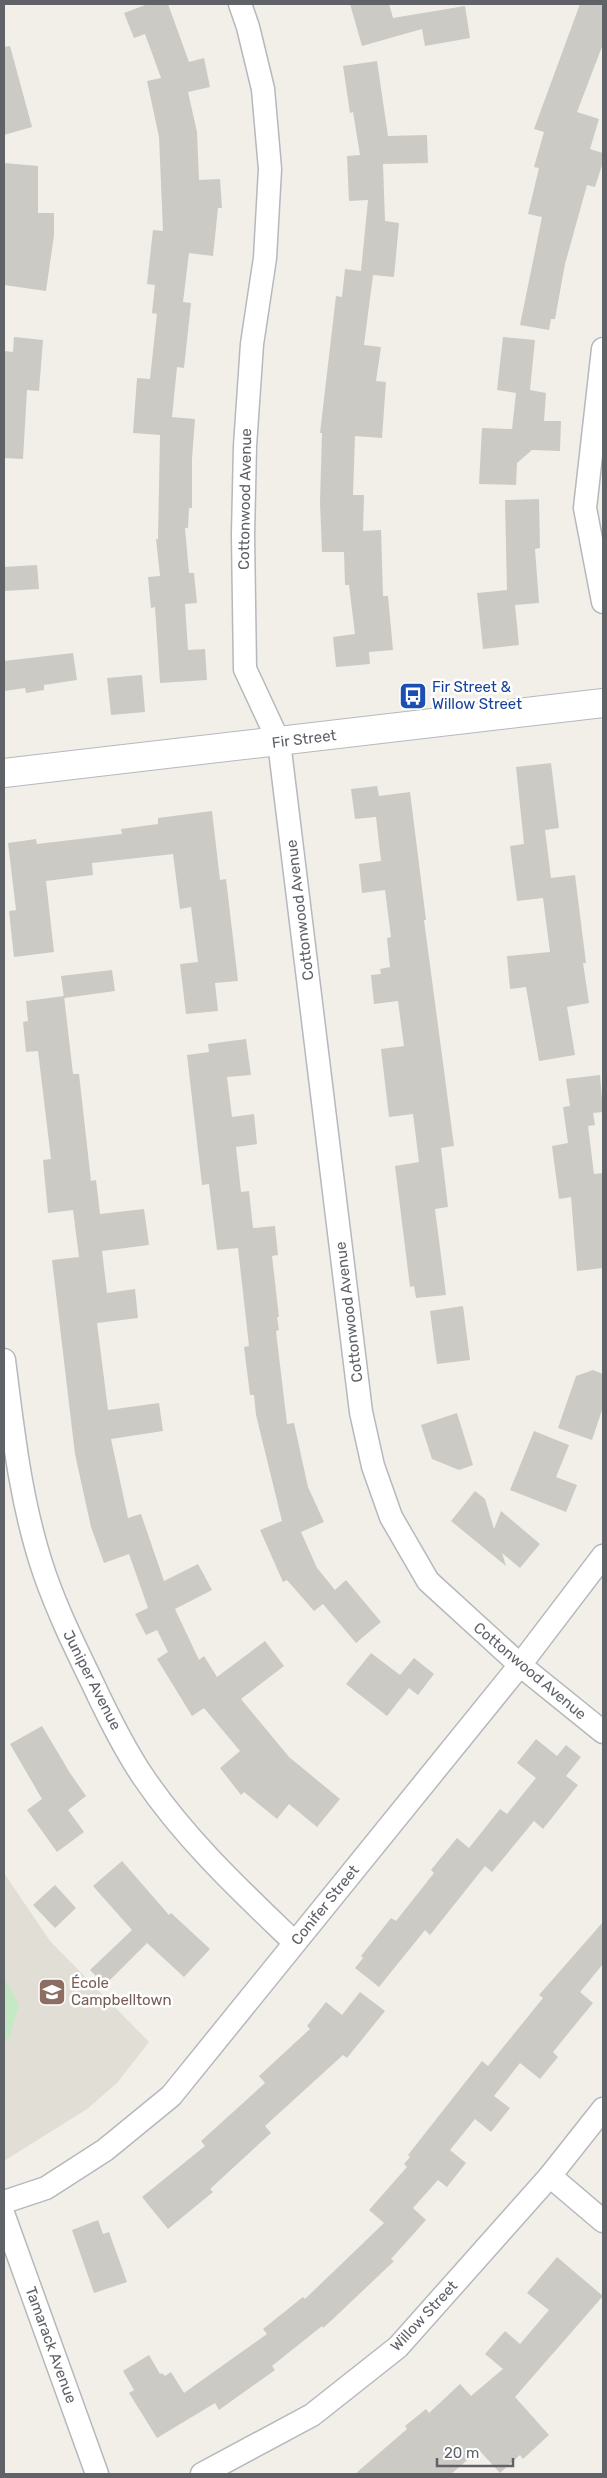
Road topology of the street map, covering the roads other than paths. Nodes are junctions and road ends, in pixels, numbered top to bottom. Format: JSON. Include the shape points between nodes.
{"nodes":[{"id":1,"x":240,"y":4,"type":"edge"},
{"id":2,"x":603,"y":349,"type":"edge"},
{"id":3,"x":603,"y":602,"type":"edge"},
{"id":4,"x":603,"y":703,"type":"edge"},
{"id":5,"x":280,"y":742,"type":"junction"},
{"id":6,"x":4,"y":773,"type":"edge"},
{"id":7,"x":4,"y":1360,"type":"edge"},
{"id":8,"x":603,"y":1556,"type":"edge"},
{"id":9,"x":520,"y":1665,"type":"junction"},
{"id":10,"x":603,"y":1732,"type":"edge"},
{"id":11,"x":294,"y":1942,"type":"junction"},
{"id":12,"x":603,"y":2109,"type":"edge"},
{"id":13,"x":550,"y":2176,"type":"junction"},
{"id":14,"x":4,"y":2202,"type":"edge"},
{"id":15,"x":4,"y":2216,"type":"edge"},
{"id":16,"x":603,"y":2221,"type":"edge"},
{"id":17,"x":97,"y":2474,"type":"edge"},
{"id":18,"x":202,"y":2474,"type":"edge"}],
"edges":[{"from":1,"to":5,"type":"street","name":"Cottonwood Avenue","via":[[263,89],[270,169],[265,258],[252,344],[245,446],[245,669]]},
{"from":2,"to":3,"type":"street","via":[[585,508]]},
{"from":4,"to":5,"type":"street","name":"Fir Street"},
{"from":5,"to":6,"type":"street","name":"Fir Street"},
{"from":5,"to":9,"type":"street","name":"Cottonwood Avenue","via":[[361,1412],[373,1466],[391,1517],[428,1581]]},
{"from":7,"to":11,"type":"street","name":"Juniper Avenue","via":[[15,1448],[29,1520],[62,1619],[102,1704],[143,1777],[174,1817],[217,1867]]},
{"from":8,"to":9,"type":"street","name":"Conifer Street"},
{"from":9,"to":10,"type":"street","name":"Cottonwood Avenue"},
{"from":9,"to":11,"type":"street","name":"Conifer Street"},
{"from":11,"to":14,"type":"street","name":"Conifer Street","via":[[171,2096],[105,2150],[46,2188]]},
{"from":12,"to":13,"type":"street","name":"Willow Street"},
{"from":13,"to":16,"type":"street"},
{"from":13,"to":18,"type":"street","name":"Willow Street","via":[[398,2347],[312,2414]]},
{"from":15,"to":17,"type":"street","name":"Tamarack Avenue"}]}
